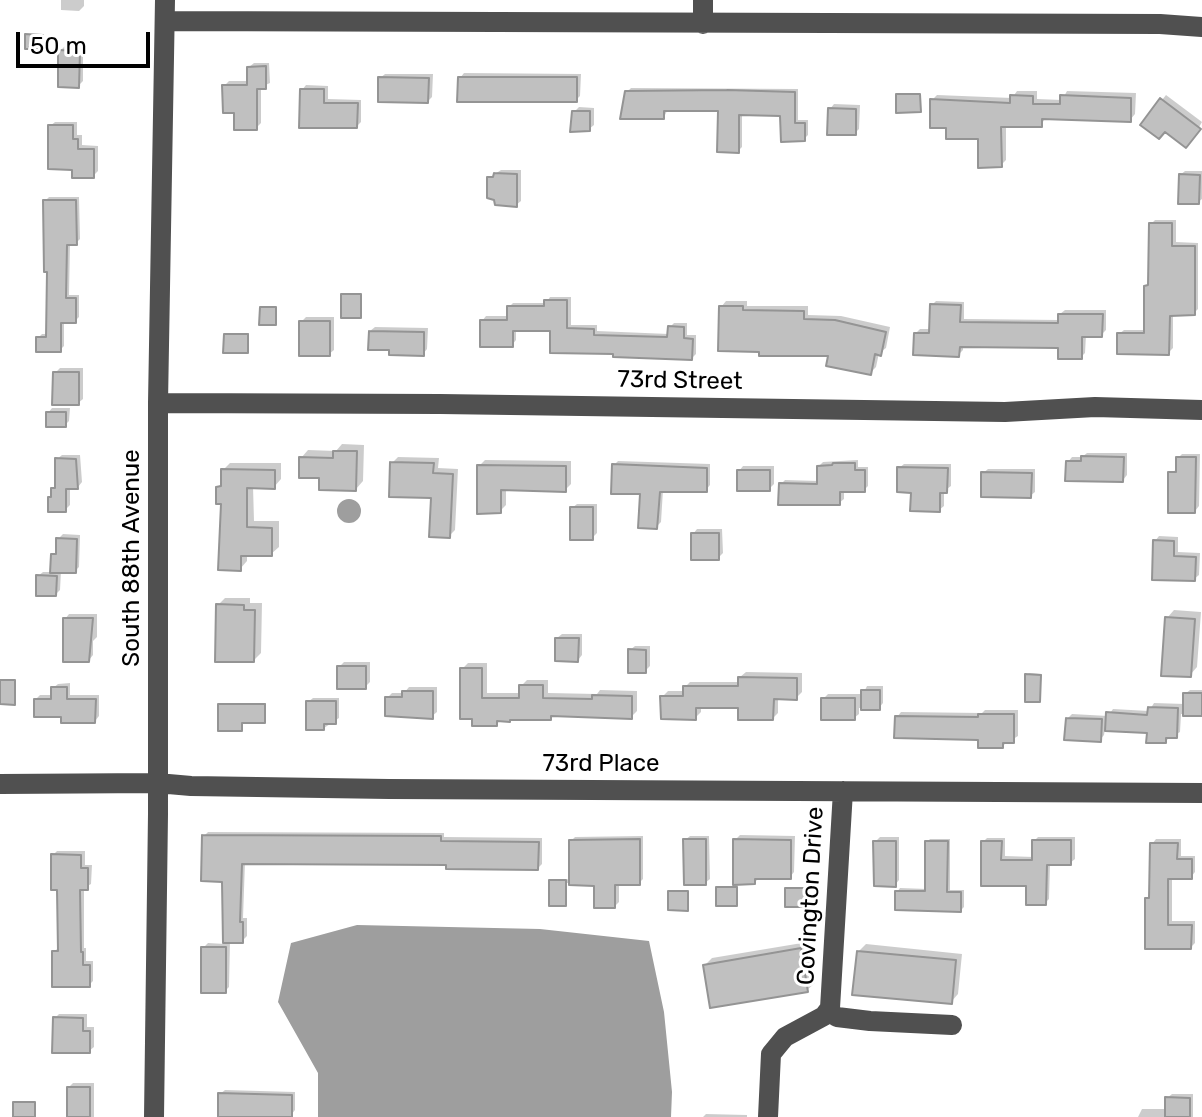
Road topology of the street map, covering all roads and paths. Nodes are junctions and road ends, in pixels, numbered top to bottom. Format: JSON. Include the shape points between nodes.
{"nodes":[{"id":1,"x":703,"y":0,"type":"edge"},
{"id":2,"x":165,"y":10,"type":"edge"},
{"id":3,"x":703,"y":24,"type":"junction"},
{"id":4,"x":1202,"y":27,"type":"edge"},
{"id":5,"x":158,"y":403,"type":"junction"},
{"id":6,"x":1202,"y":410,"type":"edge"},
{"id":7,"x":157,"y":783,"type":"junction"},
{"id":8,"x":0,"y":784,"type":"edge"},
{"id":9,"x":843,"y":791,"type":"junction"},
{"id":10,"x":1202,"y":793,"type":"edge"},
{"id":11,"x":828,"y":1011,"type":"junction"},
{"id":12,"x":952,"y":1025,"type":"dead end"},
{"id":13,"x":154,"y":1117,"type":"edge"},
{"id":14,"x":768,"y":1117,"type":"edge"}],
"edges":[{"from":1,"to":3,"type":"street"},
{"from":2,"to":3,"type":"street"},
{"from":2,"to":5,"type":"street","name":"South 88th Avenue"},
{"from":3,"to":4,"type":"street"},
{"from":5,"to":6,"type":"street","name":"73rd Street"},
{"from":5,"to":7,"type":"street","name":"South 88th Avenue"},
{"from":7,"to":8,"type":"street","name":"73rd Place"},
{"from":7,"to":9,"type":"street","name":"73rd Place"},
{"from":7,"to":13,"type":"street","name":"South 88th Avenue"},
{"from":9,"to":10,"type":"street","name":"73rd Place"},
{"from":9,"to":11,"type":"street","name":"Covington Drive"},
{"from":11,"to":12,"type":"street","via":[[870,1021]]},
{"from":11,"to":14,"type":"street","name":"Covington Drive","via":[[785,1037],[771,1054]]}]}
